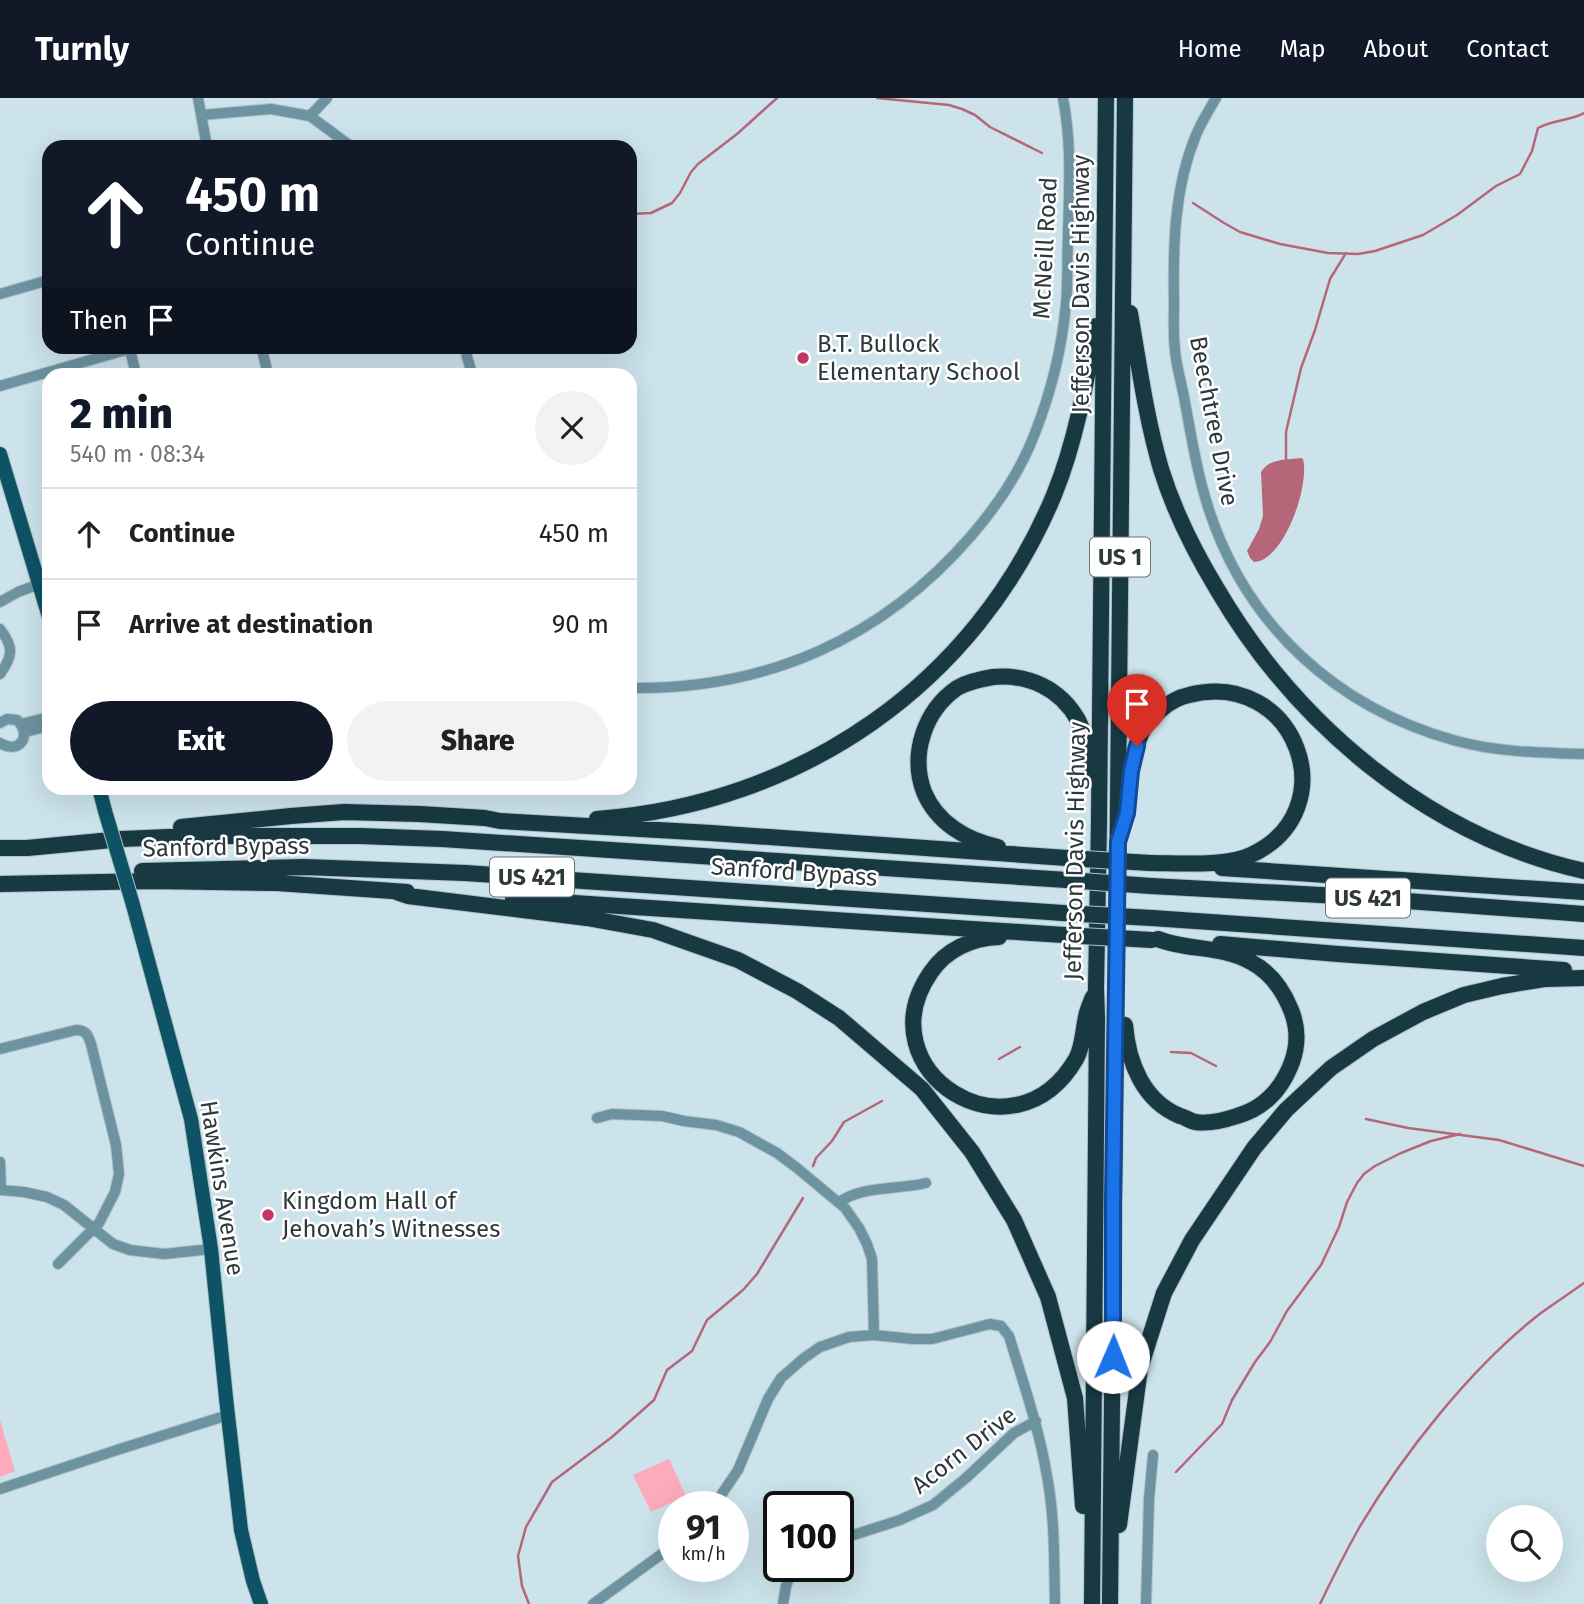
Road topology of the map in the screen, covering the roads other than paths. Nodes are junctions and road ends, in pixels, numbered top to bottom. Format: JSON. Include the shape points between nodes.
{"nodes":[{"id":1,"x":198,"y":98,"type":"edge"},
{"id":2,"x":327,"y":98,"type":"edge"},
{"id":3,"x":1063,"y":98,"type":"edge"},
{"id":4,"x":1105,"y":98,"type":"edge"},
{"id":5,"x":1125,"y":98,"type":"edge"},
{"id":6,"x":1216,"y":98,"type":"edge"},
{"id":7,"x":201,"y":115,"type":"junction"},
{"id":8,"x":310,"y":116,"type":"junction"},
{"id":9,"x":206,"y":140,"type":"edge"},
{"id":10,"x":343,"y":140,"type":"edge"},
{"id":11,"x":1123,"y":271,"type":"junction"},
{"id":12,"x":1104,"y":275,"type":"junction"},
{"id":13,"x":42,"y":282,"type":"edge"},
{"id":14,"x":0,"y":294,"type":"edge"},
{"id":15,"x":109,"y":354,"type":"edge"},
{"id":16,"x":61,"y":368,"type":"edge"},
{"id":17,"x":42,"y":374,"type":"edge"},
{"id":18,"x":0,"y":386,"type":"edge"},
{"id":19,"x":0,"y":454,"type":"edge"},
{"id":20,"x":39,"y":584,"type":"junction"},
{"id":21,"x":42,"y":594,"type":"edge"},
{"id":22,"x":0,"y":602,"type":"edge"},
{"id":23,"x":0,"y":629,"type":"edge"},
{"id":24,"x":0,"y":674,"type":"edge"},
{"id":25,"x":637,"y":688,"type":"edge"},
{"id":26,"x":42,"y":719,"type":"edge"},
{"id":27,"x":1,"y":720,"type":"edge"},
{"id":28,"x":42,"y":727,"type":"edge"},
{"id":29,"x":23,"y":728,"type":"junction"},
{"id":30,"x":0,"y":743,"type":"edge"},
{"id":31,"x":1584,"y":754,"type":"edge"},
{"id":32,"x":101,"y":795,"type":"edge"},
{"id":33,"x":485,"y":818,"type":"junction"},
{"id":34,"x":1099,"y":821,"type":"junction"},
{"id":35,"x":1118,"y":842,"type":"junction"},
{"id":36,"x":6,"y":847,"type":"edge"},
{"id":37,"x":1063,"y":858,"type":"junction"},
{"id":38,"x":1150,"y":863,"type":"junction"},
{"id":39,"x":1584,"y":872,"type":"edge"},
{"id":40,"x":0,"y":883,"type":"edge"},
{"id":41,"x":396,"y":892,"type":"junction"},
{"id":42,"x":1584,"y":892,"type":"edge"},
{"id":43,"x":1584,"y":914,"type":"edge"},
{"id":44,"x":1064,"y":934,"type":"junction"},
{"id":45,"x":1155,"y":940,"type":"junction"},
{"id":46,"x":1584,"y":948,"type":"edge"},
{"id":47,"x":1584,"y":971,"type":"edge"},
{"id":48,"x":1584,"y":978,"type":"edge"},
{"id":49,"x":1096,"y":988,"type":"junction"},
{"id":50,"x":1116,"y":992,"type":"junction"},
{"id":51,"x":0,"y":1049,"type":"edge"},
{"id":52,"x":597,"y":1118,"type":"dead end"},
{"id":53,"x":0,"y":1162,"type":"edge"},
{"id":54,"x":926,"y":1183,"type":"dead end"},
{"id":55,"x":1,"y":1190,"type":"edge"},
{"id":56,"x":839,"y":1202,"type":"junction"},
{"id":57,"x":94,"y":1229,"type":"junction"},
{"id":58,"x":211,"y":1249,"type":"junction"},
{"id":59,"x":58,"y":1264,"type":"dead end"},
{"id":60,"x":874,"y":1335,"type":"junction"},
{"id":61,"x":228,"y":1415,"type":"junction"},
{"id":62,"x":1036,"y":1421,"type":"junction"},
{"id":63,"x":1153,"y":1455,"type":"dead end"},
{"id":64,"x":0,"y":1489,"type":"edge"},
{"id":65,"x":724,"y":1491,"type":"edge"},
{"id":66,"x":854,"y":1535,"type":"edge"},
{"id":67,"x":1092,"y":1544,"type":"junction"},
{"id":68,"x":1111,"y":1550,"type":"junction"},
{"id":69,"x":658,"y":1557,"type":"edge"},
{"id":70,"x":788,"y":1582,"type":"edge"},
{"id":71,"x":261,"y":1604,"type":"edge"},
{"id":72,"x":593,"y":1604,"type":"edge"},
{"id":73,"x":783,"y":1604,"type":"edge"},
{"id":74,"x":1055,"y":1604,"type":"edge"},
{"id":75,"x":1091,"y":1604,"type":"edge"},
{"id":76,"x":1110,"y":1604,"type":"edge"},
{"id":77,"x":1146,"y":1604,"type":"edge"}],
"edges":[{"from":1,"to":7,"type":"street"},
{"from":2,"to":8,"type":"street"},
{"from":3,"to":25,"type":"street","name":"McNeill Road","via":[[1070,156],[1066,303],[1060,347],[1035,435],[985,520],[915,592],[831,646],[794,662],[722,682]]},
{"from":4,"to":12,"type":"highway","name":"Jefferson Davis Highway","number":"US 1"},
{"from":5,"to":11,"type":"highway","name":"Jefferson Davis Highway","number":"US 1"},
{"from":6,"to":31,"type":"street","name":"Beechtree Drive","via":[[1196,135],[1177,200],[1175,350],[1196,463],[1227,555],[1267,620],[1311,665],[1353,697],[1399,721],[1455,740],[1519,751]]},
{"from":7,"to":8,"type":"street","via":[[271,109]]},
{"from":7,"to":9,"type":"street"},
{"from":8,"to":10,"type":"street"},
{"from":11,"to":35,"type":"highway","name":"Jefferson Davis Highway","number":"US 1"},
{"from":11,"to":39,"type":"highway","via":[[1161,469],[1202,565],[1265,660],[1299,702],[1360,758],[1421,803],[1494,841]]},
{"from":12,"to":33,"type":"highway","via":[[1079,419],[1043,520],[992,605],[919,686],[839,745],[761,783],[716,798],[624,816]]},
{"from":12,"to":34,"type":"highway","name":"Jefferson Davis Highway","number":"US 1"},
{"from":13,"to":14,"type":"street"},
{"from":15,"to":16,"type":"street"},
{"from":17,"to":18,"type":"street"},
{"from":19,"to":20,"type":"main road"},
{"from":20,"to":21,"type":"main road"},
{"from":20,"to":22,"type":"street"},
{"from":23,"to":24,"type":"street","via":[[11,654]]},
{"from":26,"to":29,"type":"street"},
{"from":27,"to":29,"type":"street","via":[[12,719]]},
{"from":28,"to":29,"type":"street"},
{"from":29,"to":30,"type":"street","via":[[22,741],[15,747]]},
{"from":32,"to":58,"type":"main road","name":"Hawkins Avenue","bridge":true,"via":[[191,1119]]},
{"from":33,"to":36,"type":"highway","via":[[344,812]]},
{"from":33,"to":37,"type":"highway"},
{"from":34,"to":37,"type":"highway","via":[[1087,744],[1079,722],[1056,693],[1009,676],[981,678],[959,687],[942,702],[928,721],[917,759],[928,800],[942,819],[985,844]]},
{"from":34,"to":49,"type":"highway","name":"Jefferson Davis Highway","number":"US 1"},
{"from":35,"to":38,"type":"highway","via":[[1137,746],[1161,710],[1180,697],[1216,691],[1234,692],[1265,706],[1286,727],[1302,764],[1298,806],[1289,823],[1275,840],[1250,856],[1223,862]]},
{"from":35,"to":50,"type":"highway","name":"Jefferson Davis Highway","number":"US 1"},
{"from":36,"to":43,"type":"highway","name":"Sanford Bypass","number":"US 421","bridge":true,"via":[[191,836],[456,840]]},
{"from":37,"to":38,"type":"highway","bridge":true},
{"from":38,"to":42,"type":"highway"},
{"from":40,"to":41,"type":"highway","via":[[277,883]]},
{"from":40,"to":46,"type":"highway","name":"Sanford Bypass","number":"US 421","bridge":true,"via":[[145,871],[291,867],[465,873]]},
{"from":41,"to":44,"type":"highway"},
{"from":41,"to":67,"type":"highway","via":[[653,930],[738,960],[839,1018],[922,1089],[972,1152],[1014,1220],[1048,1297],[1075,1398],[1084,1519]]},
{"from":44,"to":45,"type":"highway","bridge":true},
{"from":44,"to":49,"type":"highway","via":[[968,942],[939,961],[916,1004],[915,1039],[926,1066],[946,1089],[976,1104],[1014,1106],[1031,1100],[1050,1089],[1078,1056]]},
{"from":45,"to":47,"type":"highway"},
{"from":45,"to":50,"type":"highway","via":[[1228,953],[1266,972],[1294,1017],[1296,1051],[1286,1078],[1270,1098],[1238,1116],[1196,1122],[1168,1111],[1151,1096],[1130,1059]]},
{"from":48,"to":68,"type":"highway","via":[[1502,986],[1423,1012],[1331,1068],[1254,1148],[1192,1240],[1164,1293],[1140,1368],[1121,1518]]},
{"from":49,"to":67,"type":"highway","name":"Jefferson Davis Highway","number":"US 1"},
{"from":50,"to":68,"type":"highway","name":"Jefferson Davis Highway","number":"US 1"},
{"from":51,"to":57,"type":"street","via":[[76,1030],[89,1037],[118,1163],[115,1192]]},
{"from":52,"to":56,"type":"street","via":[[612,1114],[662,1116],[739,1132],[777,1153]]},
{"from":53,"to":55,"type":"street"},
{"from":54,"to":56,"type":"street","via":[[862,1192]]},
{"from":55,"to":57,"type":"street","via":[[64,1205]]},
{"from":56,"to":60,"type":"street","via":[[859,1228],[872,1259]]},
{"from":57,"to":58,"type":"street","via":[[130,1250],[164,1254]]},
{"from":57,"to":59,"type":"street"},
{"from":58,"to":61,"type":"main road","name":"Hawkins Avenue"},
{"from":60,"to":62,"type":"street","via":[[932,1339],[990,1324],[1001,1326],[1009,1336]]},
{"from":60,"to":65,"type":"street","via":[[820,1347],[781,1378]]},
{"from":61,"to":64,"type":"street"},
{"from":61,"to":71,"type":"main road","name":"Hawkins Avenue","via":[[241,1530]]},
{"from":62,"to":66,"type":"street","name":"Acorn Drive","via":[[1014,1433],[933,1505]]},
{"from":62,"to":74,"type":"street","via":[[1053,1518]]},
{"from":63,"to":77,"type":"street"},
{"from":67,"to":75,"type":"highway","name":"Jefferson Davis Highway","number":"US 1"},
{"from":68,"to":76,"type":"highway","name":"Jefferson Davis Highway","number":"US 1"},
{"from":69,"to":72,"type":"street"},
{"from":70,"to":73,"type":"street"}]}
